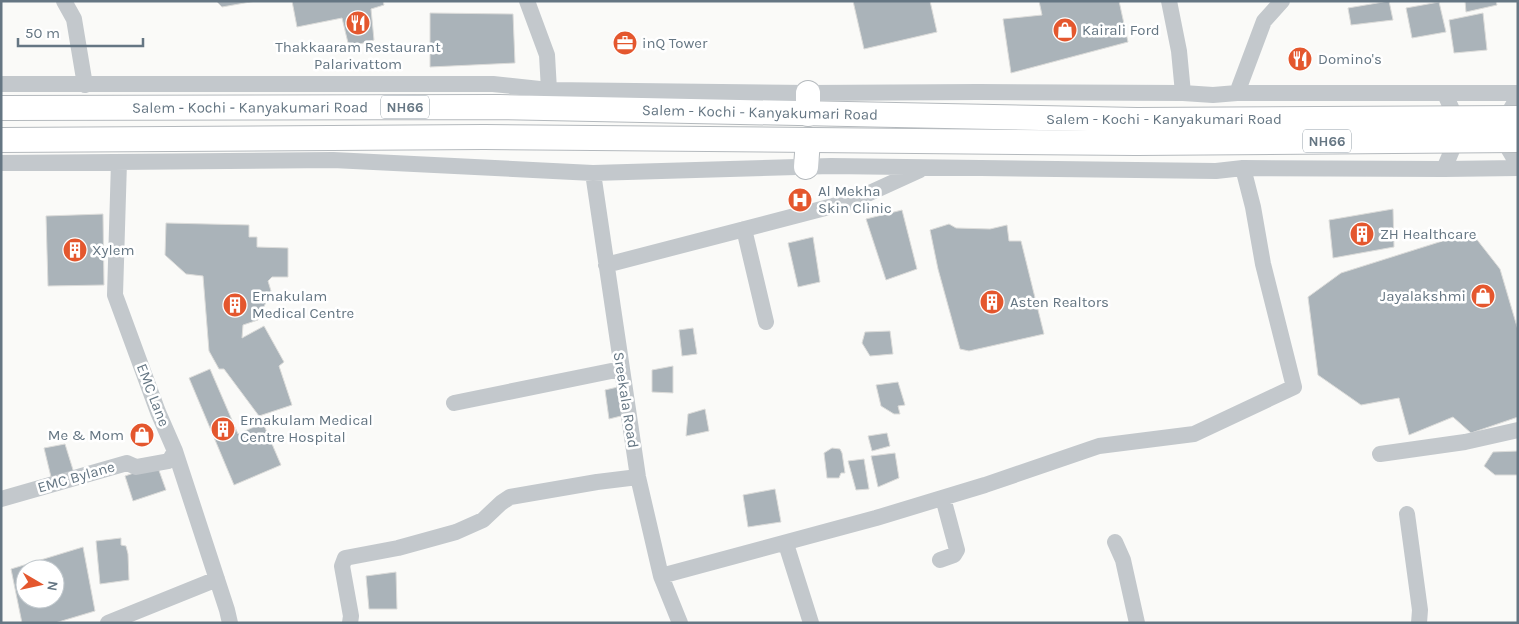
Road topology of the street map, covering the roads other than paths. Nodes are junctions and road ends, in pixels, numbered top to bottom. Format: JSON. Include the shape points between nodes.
{"nodes":[{"id":1,"x":64,"y":1,"type":"edge"},
{"id":2,"x":527,"y":1,"type":"edge"},
{"id":3,"x":1169,"y":1,"type":"edge"},
{"id":4,"x":1282,"y":1,"type":"edge"},
{"id":5,"x":1,"y":84,"type":"edge"},
{"id":6,"x":86,"y":85,"type":"junction"},
{"id":7,"x":548,"y":90,"type":"junction"},
{"id":8,"x":1184,"y":93,"type":"junction"},
{"id":9,"x":1237,"y":93,"type":"junction"},
{"id":10,"x":1445,"y":94,"type":"junction"},
{"id":11,"x":1518,"y":95,"type":"edge"},
{"id":12,"x":808,"y":104,"type":"junction"},
{"id":13,"x":1,"y":108,"type":"edge"},
{"id":14,"x":137,"y":108,"type":"junction"},
{"id":15,"x":1518,"y":118,"type":"edge"},
{"id":16,"x":1,"y":140,"type":"edge"},
{"id":17,"x":134,"y":140,"type":"junction"},
{"id":18,"x":808,"y":140,"type":"junction"},
{"id":19,"x":1518,"y":140,"type":"edge"},
{"id":20,"x":119,"y":162,"type":"junction"},
{"id":21,"x":1,"y":163,"type":"edge"},
{"id":22,"x":1518,"y":166,"type":"edge"},
{"id":23,"x":806,"y":167,"type":"junction"},
{"id":24,"x":924,"y":168,"type":"junction"},
{"id":25,"x":1243,"y":168,"type":"junction"},
{"id":26,"x":1444,"y":169,"type":"junction"},
{"id":27,"x":593,"y":173,"type":"junction"},
{"id":28,"x":744,"y":229,"type":"junction"},
{"id":29,"x":606,"y":265,"type":"junction"},
{"id":30,"x":766,"y":322,"type":"dead end"},
{"id":31,"x":621,"y":369,"type":"junction"},
{"id":32,"x":454,"y":403,"type":"dead end"},
{"id":33,"x":1518,"y":430,"type":"edge"},
{"id":34,"x":175,"y":451,"type":"junction"},
{"id":35,"x":1380,"y":454,"type":"dead end"},
{"id":36,"x":638,"y":478,"type":"junction"},
{"id":37,"x":944,"y":498,"type":"junction"},
{"id":38,"x":1,"y":499,"type":"edge"},
{"id":39,"x":1407,"y":514,"type":"dead end"},
{"id":40,"x":1115,"y":542,"type":"dead end"},
{"id":41,"x":786,"y":544,"type":"junction"},
{"id":42,"x":940,"y":560,"type":"dead end"},
{"id":43,"x":661,"y":576,"type":"junction"},
{"id":44,"x":217,"y":579,"type":"junction"},
{"id":45,"x":352,"y":621,"type":"edge"},
{"id":46,"x":108,"y":623,"type":"edge"},
{"id":47,"x":230,"y":623,"type":"edge"},
{"id":48,"x":680,"y":623,"type":"edge"},
{"id":49,"x":811,"y":623,"type":"edge"},
{"id":50,"x":1137,"y":623,"type":"edge"},
{"id":51,"x":1419,"y":623,"type":"edge"}],
"edges":[{"from":1,"to":6,"type":"street","via":[[74,19]]},
{"from":2,"to":7,"type":"street","via":[[547,55]]},
{"from":3,"to":8,"type":"street"},
{"from":4,"to":9,"type":"street","via":[[1264,21]]},
{"from":5,"to":6,"type":"street"},
{"from":6,"to":7,"type":"street","via":[[493,84]]},
{"from":7,"to":12,"type":"street"},
{"from":8,"to":9,"type":"street","name":"Salem - Kochi - Kanyakumari Road"},
{"from":8,"to":12,"type":"street","name":"Salem - Kochi - Kanyakumari Road","via":[[978,92]]},
{"from":9,"to":10,"type":"street","name":"Salem - Kochi - Kanyakumari Road"},
{"from":10,"to":11,"type":"street","name":"Salem - Kochi - Kanyakumari Road"},
{"from":10,"to":26,"type":"street","via":[[1453,112],[1452,150]]},
{"from":11,"to":22,"type":"street","via":[[1508,114],[1508,148]]},
{"from":12,"to":14,"type":"highway","name":"Salem - Kochi - Kanyakumari Road","number":"NH66"},
{"from":12,"to":15,"type":"highway","name":"Salem - Kochi - Kanyakumari Road","number":"NH66","bridge":true,"via":[[1137,120]]},
{"from":13,"to":14,"type":"highway","name":"Salem - Kochi - Kanyakumari Road","number":"NH66"},
{"from":14,"to":17,"type":"highway"},
{"from":16,"to":17,"type":"highway","name":"Salem - Kochi - Kanyakumari Road","number":"NH66"},
{"from":17,"to":18,"type":"highway","name":"Salem - Kochi - Kanyakumari Road","number":"NH66","via":[[484,137]]},
{"from":18,"to":19,"type":"highway","name":"Salem - Kochi - Kanyakumari Road","number":"NH66","bridge":true},
{"from":18,"to":23,"type":"highway"},
{"from":20,"to":21,"type":"street"},
{"from":20,"to":27,"type":"street","via":[[333,160]]},
{"from":20,"to":34,"type":"street","name":"EMC Lane","via":[[115,295]]},
{"from":22,"to":26,"type":"street"},
{"from":23,"to":24,"type":"street"},
{"from":23,"to":27,"type":"street"},
{"from":24,"to":25,"type":"street"},
{"from":24,"to":28,"type":"street","via":[[852,201]]},
{"from":25,"to":26,"type":"street"},
{"from":25,"to":37,"type":"street","via":[[1294,386],[1194,434],[1099,446]]},
{"from":27,"to":29,"type":"street","name":"Sreekala Road"},
{"from":28,"to":29,"type":"street"},
{"from":28,"to":30,"type":"street"},
{"from":29,"to":31,"type":"street","name":"Sreekala Road"},
{"from":31,"to":32,"type":"street"},
{"from":31,"to":36,"type":"street","name":"Sreekala Road"},
{"from":33,"to":35,"type":"street","via":[[1465,442]]},
{"from":34,"to":38,"type":"street","name":"EMC Bylane","via":[[169,461],[136,468],[127,463]]},
{"from":34,"to":44,"type":"street","name":"EMC Lane"},
{"from":36,"to":43,"type":"street","name":"Sreekala Road"},
{"from":36,"to":45,"type":"street","via":[[510,497],[483,520],[456,532],[345,558],[342,566]]},
{"from":37,"to":41,"type":"street"},
{"from":37,"to":42,"type":"street","via":[[957,550],[954,555]]},
{"from":39,"to":51,"type":"street"},
{"from":40,"to":50,"type":"street"},
{"from":41,"to":43,"type":"street"},
{"from":41,"to":49,"type":"street"},
{"from":43,"to":48,"type":"street","name":"Sreekala Road"},
{"from":44,"to":46,"type":"street"},
{"from":44,"to":47,"type":"street","name":"EMC Lane"}]}
